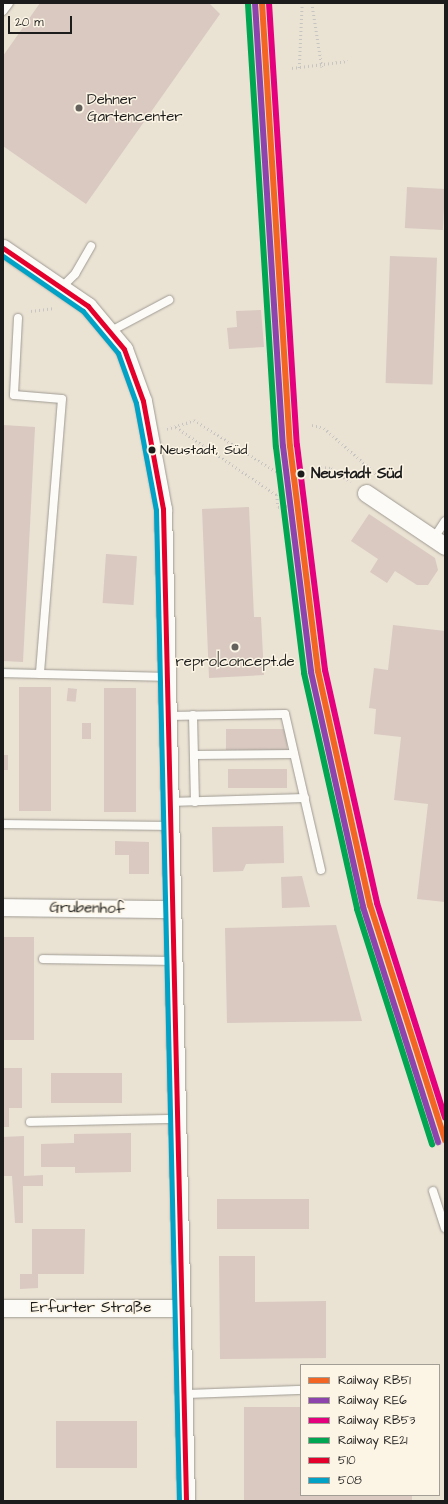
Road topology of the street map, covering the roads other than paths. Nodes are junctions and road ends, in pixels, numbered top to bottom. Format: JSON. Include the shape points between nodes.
{"nodes":[{"id":1,"x":9,"y":3,"type":"edge"},
{"id":2,"x":3,"y":11,"type":"edge"},
{"id":3,"x":91,"y":246,"type":"dead end"},
{"id":4,"x":3,"y":248,"type":"edge"},
{"id":5,"x":61,"y":288,"type":"junction"},
{"id":6,"x":169,"y":300,"type":"dead end"},
{"id":7,"x":18,"y":318,"type":"dead end"},
{"id":8,"x":111,"y":330,"type":"junction"},
{"id":9,"x":366,"y":493,"type":"road end"},
{"id":10,"x":445,"y":521,"type":"edge"},
{"id":11,"x":440,"y":542,"type":"edge"},
{"id":12,"x":3,"y":673,"type":"edge"},
{"id":13,"x":40,"y":674,"type":"junction"},
{"id":14,"x":167,"y":677,"type":"junction"},
{"id":15,"x":193,"y":715,"type":"junction"},
{"id":16,"x":168,"y":716,"type":"junction"},
{"id":17,"x":294,"y":754,"type":"junction"},
{"id":18,"x":194,"y":755,"type":"junction"},
{"id":19,"x":305,"y":798,"type":"junction"},
{"id":20,"x":169,"y":802,"type":"junction"},
{"id":21,"x":196,"y":802,"type":"junction"},
{"id":22,"x":3,"y":824,"type":"edge"},
{"id":23,"x":169,"y":826,"type":"junction"},
{"id":24,"x":321,"y":870,"type":"dead end"},
{"id":25,"x":3,"y":908,"type":"edge"},
{"id":26,"x":170,"y":909,"type":"junction"},
{"id":27,"x":43,"y":959,"type":"dead end"},
{"id":28,"x":172,"y":961,"type":"junction"},
{"id":29,"x":176,"y":1119,"type":"junction"},
{"id":30,"x":30,"y":1122,"type":"dead end"},
{"id":31,"x":433,"y":1191,"type":"dead end"},
{"id":32,"x":445,"y":1228,"type":"edge"},
{"id":33,"x":3,"y":1308,"type":"edge"},
{"id":34,"x":179,"y":1308,"type":"junction"},
{"id":35,"x":300,"y":1390,"type":"edge"},
{"id":36,"x":184,"y":1394,"type":"junction"},
{"id":37,"x":186,"y":1501,"type":"edge"}],
"edges":[{"from":1,"to":2,"type":"lane"},
{"from":3,"to":5,"type":"lane","via":[[75,274]]},
{"from":4,"to":5,"type":"street"},
{"from":5,"to":8,"type":"street","via":[[88,306]]},
{"from":6,"to":8,"type":"lane"},
{"from":7,"to":13,"type":"lane","via":[[14,395],[62,399]]},
{"from":8,"to":14,"type":"street","via":[[135,370],[150,432],[163,509]]},
{"from":9,"to":11,"type":"street"},
{"from":10,"to":11,"type":"lane"},
{"from":12,"to":13,"type":"lane"},
{"from":13,"to":14,"type":"lane"},
{"from":14,"to":16,"type":"street"},
{"from":15,"to":16,"type":"lane"},
{"from":15,"to":17,"type":"lane","via":[[285,714]]},
{"from":15,"to":18,"type":"lane"},
{"from":16,"to":20,"type":"street"},
{"from":17,"to":18,"type":"lane"},
{"from":17,"to":19,"type":"lane"},
{"from":18,"to":21,"type":"lane"},
{"from":19,"to":21,"type":"lane"},
{"from":19,"to":24,"type":"lane"},
{"from":20,"to":21,"type":"lane"},
{"from":20,"to":23,"type":"street"},
{"from":22,"to":23,"type":"lane"},
{"from":23,"to":26,"type":"street"},
{"from":25,"to":26,"type":"street","name":"Grubenhof"},
{"from":26,"to":28,"type":"street"},
{"from":27,"to":28,"type":"lane"},
{"from":28,"to":29,"type":"street"},
{"from":29,"to":30,"type":"lane"},
{"from":29,"to":34,"type":"street"},
{"from":31,"to":32,"type":"lane"},
{"from":33,"to":34,"type":"street","name":"Erfurter Straße"},
{"from":34,"to":36,"type":"street"},
{"from":35,"to":36,"type":"lane"},
{"from":36,"to":37,"type":"street"}]}
